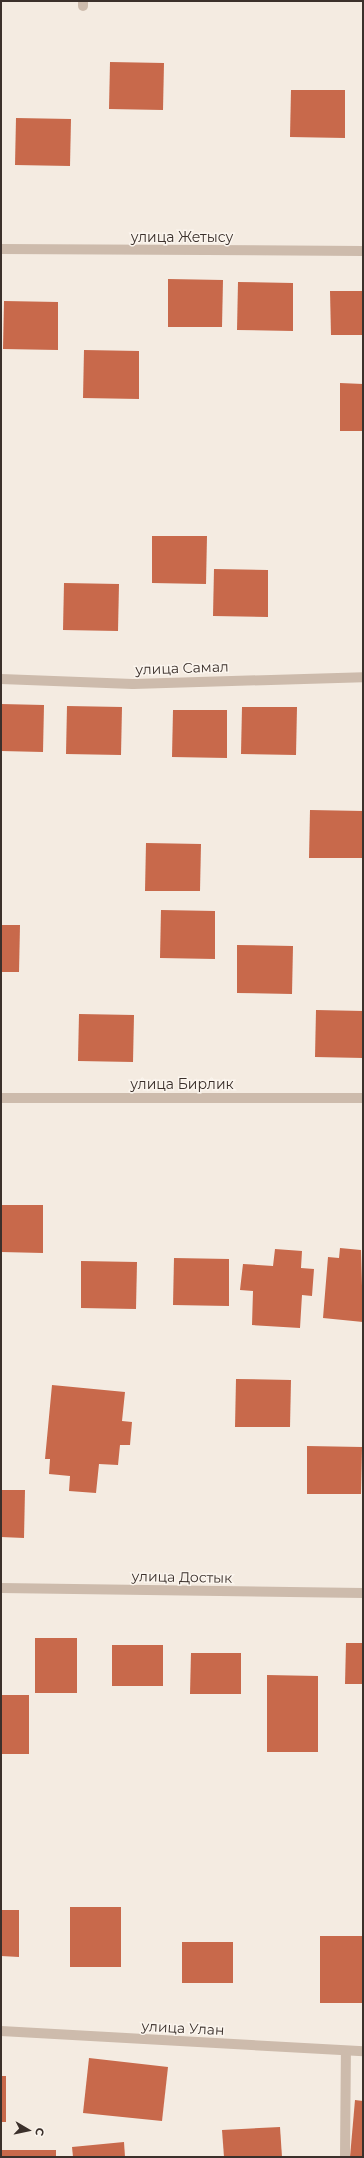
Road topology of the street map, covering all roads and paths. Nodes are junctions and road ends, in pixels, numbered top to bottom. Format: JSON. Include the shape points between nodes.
{"nodes":[{"id":1,"x":1,"y":249,"type":"edge"},
{"id":2,"x":363,"y":251,"type":"edge"},
{"id":3,"x":363,"y":677,"type":"edge"},
{"id":4,"x":1,"y":679,"type":"edge"},
{"id":5,"x":1,"y":1098,"type":"edge"},
{"id":6,"x":363,"y":1098,"type":"edge"},
{"id":7,"x":1,"y":1588,"type":"edge"},
{"id":8,"x":363,"y":1593,"type":"edge"},
{"id":9,"x":1,"y":2031,"type":"edge"},
{"id":10,"x":363,"y":2051,"type":"edge"},
{"id":11,"x":346,"y":2052,"type":"junction"},
{"id":12,"x":345,"y":2157,"type":"edge"}],
"edges":[{"from":1,"to":2,"type":"street","name":"улица Жетысу"},
{"from":3,"to":4,"type":"street","name":"улица Самал","via":[[133,684]]},
{"from":5,"to":6,"type":"street","name":"улица Бирлик"},
{"from":7,"to":8,"type":"street","name":"улица Достык"},
{"from":9,"to":11,"type":"street","name":"улица Улан"},
{"from":10,"to":11,"type":"street","name":"улица Улан"},
{"from":11,"to":12,"type":"street"}]}
